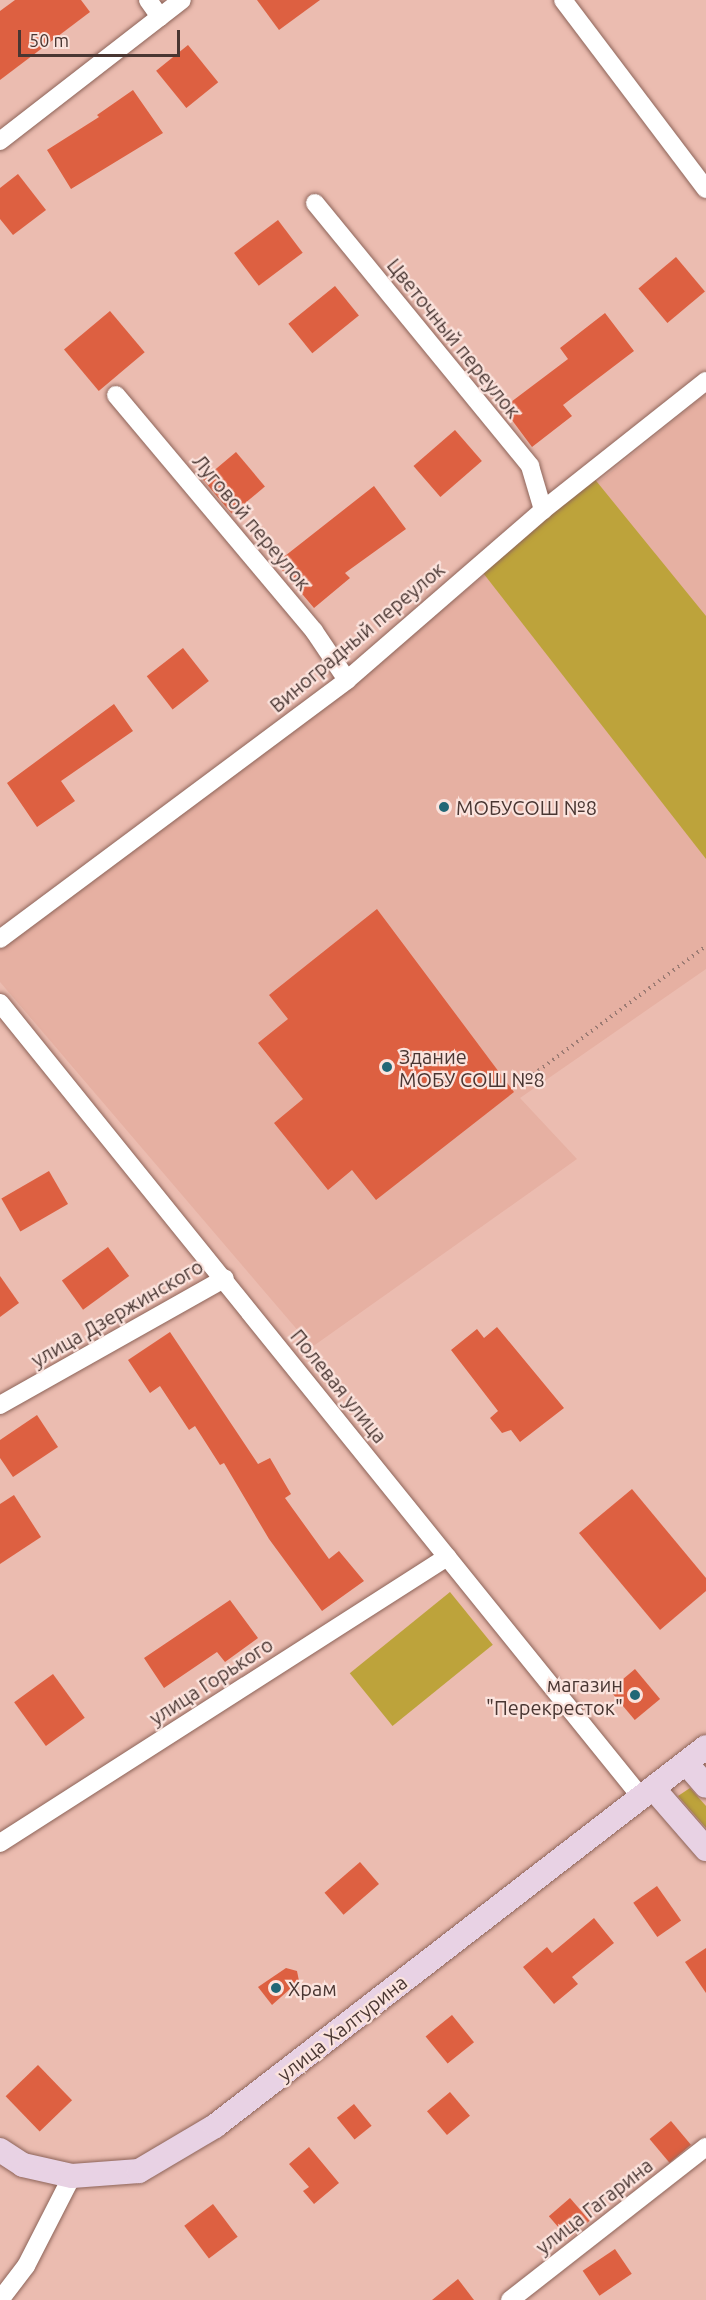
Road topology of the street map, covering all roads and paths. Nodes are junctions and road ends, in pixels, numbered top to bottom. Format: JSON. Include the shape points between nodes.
{"nodes":[{"id":1,"x":148,"y":0,"type":"edge"},
{"id":2,"x":182,"y":0,"type":"edge"},
{"id":3,"x":563,"y":0,"type":"edge"},
{"id":4,"x":160,"y":17,"type":"junction"},
{"id":5,"x":0,"y":141,"type":"edge"},
{"id":6,"x":706,"y":189,"type":"edge"},
{"id":7,"x":315,"y":203,"type":"dead end"},
{"id":8,"x":706,"y":381,"type":"edge"},
{"id":9,"x":116,"y":395,"type":"dead end"},
{"id":10,"x":543,"y":510,"type":"junction"},
{"id":11,"x":347,"y":681,"type":"junction"},
{"id":12,"x":0,"y":939,"type":"edge"},
{"id":13,"x":706,"y":946,"type":"edge"},
{"id":14,"x":0,"y":1003,"type":"edge"},
{"id":15,"x":519,"y":1085,"type":"dead end"},
{"id":16,"x":225,"y":1278,"type":"junction"},
{"id":17,"x":0,"y":1405,"type":"edge"},
{"id":18,"x":447,"y":1557,"type":"junction"},
{"id":19,"x":706,"y":1747,"type":"edge"},
{"id":20,"x":686,"y":1763,"type":"junction"},
{"id":21,"x":706,"y":1786,"type":"edge"},
{"id":22,"x":647,"y":1792,"type":"junction"},
{"id":23,"x":0,"y":1844,"type":"edge"},
{"id":24,"x":706,"y":1849,"type":"edge"},
{"id":25,"x":706,"y":2147,"type":"edge"},
{"id":26,"x":0,"y":2150,"type":"edge"},
{"id":27,"x":72,"y":2176,"type":"junction"},
{"id":28,"x":0,"y":2300,"type":"edge"},
{"id":29,"x":510,"y":2300,"type":"edge"}],
"edges":[{"from":1,"to":4,"type":"street"},
{"from":2,"to":4,"type":"street"},
{"from":3,"to":6,"type":"street"},
{"from":4,"to":5,"type":"street"},
{"from":7,"to":10,"type":"street","name":"Цветочный переулок","via":[[530,466]]},
{"from":8,"to":10,"type":"street","name":"Виноградный переулок"},
{"from":9,"to":11,"type":"street","name":"Луговой переулок","via":[[314,631]]},
{"from":10,"to":11,"type":"street","name":"Виноградный переулок"},
{"from":11,"to":12,"type":"street","name":"Виноградный переулок"},
{"from":13,"to":15,"type":"path"},
{"from":14,"to":16,"type":"street","name":"Полевая улица"},
{"from":16,"to":17,"type":"street","name":"улица Дзержинского"},
{"from":16,"to":18,"type":"street","name":"Полевая улица"},
{"from":18,"to":22,"type":"street","name":"Полевая улица"},
{"from":18,"to":23,"type":"street","name":"улица Горького"},
{"from":19,"to":20,"type":"main road","name":"улица Халтурина"},
{"from":20,"to":21,"type":"main road"},
{"from":20,"to":22,"type":"main road","name":"улица Халтурина"},
{"from":22,"to":24,"type":"main road"},
{"from":22,"to":27,"type":"main road","name":"улица Халтурина","via":[[215,2126],[139,2171]]},
{"from":25,"to":29,"type":"street","name":"улица Гагарина"},
{"from":26,"to":27,"type":"main road","name":"улица Халтурина","via":[[23,2165]]},
{"from":27,"to":28,"type":"street","via":[[26,2266]]}]}
